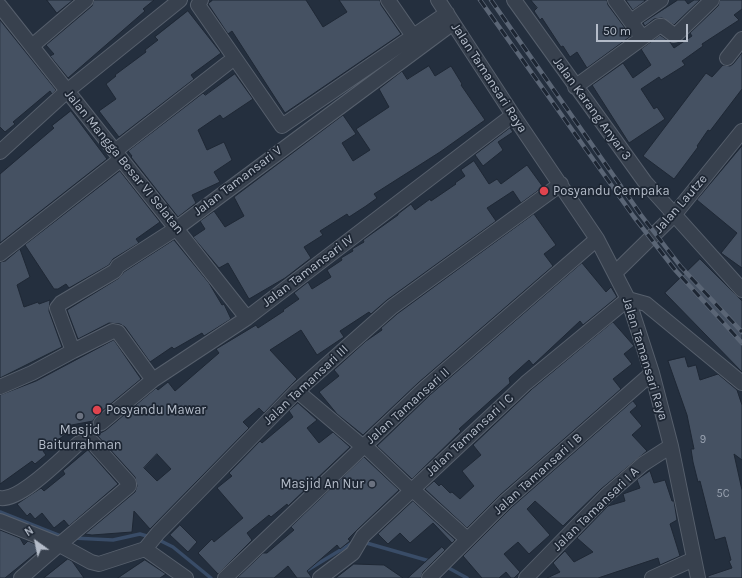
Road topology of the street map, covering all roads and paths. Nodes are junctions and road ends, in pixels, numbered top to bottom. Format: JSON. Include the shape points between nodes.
{"nodes":[{"id":1,"x":86,"y":0,"type":"edge"},
{"id":2,"x":180,"y":0,"type":"edge"},
{"id":3,"x":201,"y":0,"type":"edge"},
{"id":4,"x":388,"y":0,"type":"edge"},
{"id":5,"x":438,"y":0,"type":"edge"},
{"id":6,"x":514,"y":0,"type":"edge"},
{"id":7,"x":615,"y":0,"type":"edge"},
{"id":8,"x":661,"y":0,"type":"edge"},
{"id":9,"x":712,"y":0,"type":"edge"},
{"id":10,"x":2,"y":11,"type":"edge"},
{"id":11,"x":450,"y":18,"type":"junction"},
{"id":12,"x":630,"y":22,"type":"junction"},
{"id":13,"x":413,"y":36,"type":"junction"},
{"id":14,"x":642,"y":37,"type":"junction"},
{"id":15,"x":742,"y":39,"type":"edge"},
{"id":16,"x":32,"y":46,"type":"junction"},
{"id":17,"x":727,"y":58,"type":"dead end"},
{"id":18,"x":228,"y":63,"type":"dead end"},
{"id":19,"x":575,"y":87,"type":"junction"},
{"id":20,"x":67,"y":91,"type":"junction"},
{"id":21,"x":513,"y":115,"type":"junction"},
{"id":22,"x":742,"y":130,"type":"edge"},
{"id":23,"x":0,"y":152,"type":"edge"},
{"id":24,"x":118,"y":155,"type":"junction"},
{"id":25,"x":560,"y":184,"type":"junction"},
{"id":26,"x":674,"y":216,"type":"junction"},
{"id":27,"x":177,"y":228,"type":"junction"},
{"id":28,"x":597,"y":239,"type":"junction"},
{"id":29,"x":0,"y":254,"type":"edge"},
{"id":30,"x":615,"y":273,"type":"junction"},
{"id":31,"x":742,"y":290,"type":"edge"},
{"id":32,"x":628,"y":299,"type":"junction"},
{"id":33,"x":247,"y":318,"type":"junction"},
{"id":34,"x":73,"y":350,"type":"junction"},
{"id":35,"x":652,"y":373,"type":"junction"},
{"id":36,"x":153,"y":380,"type":"junction"},
{"id":37,"x":742,"y":383,"type":"edge"},
{"id":38,"x":0,"y":387,"type":"edge"},
{"id":39,"x":297,"y":391,"type":"junction"},
{"id":40,"x":101,"y":423,"type":"tunnel mouth"},
{"id":41,"x":364,"y":445,"type":"junction"},
{"id":42,"x":671,"y":446,"type":"junction"},
{"id":43,"x":412,"y":490,"type":"junction"},
{"id":44,"x":0,"y":498,"type":"edge"},
{"id":45,"x":0,"y":521,"type":"edge"},
{"id":46,"x":467,"y":539,"type":"junction"},
{"id":47,"x":151,"y":541,"type":"junction"},
{"id":48,"x":60,"y":543,"type":"junction"},
{"id":49,"x":694,"y":559,"type":"junction"},
{"id":50,"x":21,"y":578,"type":"edge"},
{"id":51,"x":186,"y":578,"type":"edge"},
{"id":52,"x":225,"y":578,"type":"edge"},
{"id":53,"x":320,"y":578,"type":"edge"},
{"id":54,"x":429,"y":578,"type":"edge"},
{"id":55,"x":526,"y":578,"type":"edge"},
{"id":56,"x":652,"y":578,"type":"edge"},
{"id":57,"x":698,"y":578,"type":"edge"}],
"edges":[{"from":1,"to":16,"type":"street"},
{"from":2,"to":20,"type":"street"},
{"from":3,"to":13,"type":"street","via":[[198,5],[282,126]]},
{"from":4,"to":13,"type":"street"},
{"from":5,"to":11,"type":"street","name":"Jalan Tamansari Raya"},
{"from":6,"to":19,"type":"street","name":"Jalan Karang Anyar 3"},
{"from":7,"to":12,"type":"street"},
{"from":8,"to":12,"type":"street"},
{"from":9,"to":14,"type":"street","via":[[677,34],[674,35],[660,26]]},
{"from":10,"to":16,"type":"street","name":"Jalan Mangga Besar VI Selatan"},
{"from":11,"to":13,"type":"street"},
{"from":11,"to":21,"type":"street","name":"Jalan Tamansari Raya"},
{"from":11,"to":27,"type":"street","name":"Jalan Tamansari V"},
{"from":12,"to":14,"type":"street"},
{"from":14,"to":19,"type":"street"},
{"from":15,"to":17,"type":"street"},
{"from":16,"to":20,"type":"street","name":"Jalan Mangga Besar VI Selatan"},
{"from":18,"to":24,"type":"street"},
{"from":19,"to":26,"type":"street","name":"Jalan Karang Anyar 3","via":[[645,182]]},
{"from":20,"to":23,"type":"street"},
{"from":20,"to":24,"type":"street","name":"Jalan Mangga Besar VI Selatan"},
{"from":21,"to":25,"type":"street","name":"Jalan Tamansari Raya"},
{"from":21,"to":33,"type":"street","name":"Jalan Tamansari IV"},
{"from":22,"to":26,"type":"street","name":"Jalan Lautze"},
{"from":24,"to":27,"type":"street","name":"Jalan Mangga Besar VI Selatan"},
{"from":24,"to":29,"type":"street"},
{"from":25,"to":28,"type":"street","name":"Jalan Tamansari Raya"},
{"from":25,"to":39,"type":"street","name":"Jalan Tamansari III","via":[[392,307]]},
{"from":26,"to":30,"type":"street","name":"Jalan Lautze"},
{"from":26,"to":31,"type":"street","name":"Jalan Karang Anyar 3"},
{"from":27,"to":33,"type":"street","name":"Jalan Mangga Besar VI Selatan"},
{"from":27,"to":34,"type":"street","name":"Jalan Tamansari V","via":[[61,303],[57,308]]},
{"from":28,"to":30,"type":"street","name":"Jalan Tamansari Raya"},
{"from":28,"to":41,"type":"street","name":"Jalan Tamansari II","via":[[424,389]]},
{"from":30,"to":32,"type":"street","name":"Jalan Tamansari Raya"},
{"from":32,"to":35,"type":"street","name":"Jalan Tamansari Raya"},
{"from":32,"to":37,"type":"street","via":[[646,304]]},
{"from":32,"to":43,"type":"street","name":"Jalan Tamansari I C","via":[[526,383]]},
{"from":33,"to":36,"type":"street","name":"Jalan Tamansari IV"},
{"from":34,"to":36,"type":"street","via":[[108,333],[118,332]]},
{"from":34,"to":38,"type":"street"},
{"from":35,"to":42,"type":"street","name":"Jalan Tamansari Raya"},
{"from":35,"to":46,"type":"street","name":"Jalan Tamansari I B"},
{"from":36,"to":40,"type":"street","name":"Jalan Tamansari IV"},
{"from":39,"to":41,"type":"street"},
{"from":39,"to":47,"type":"street","name":"Jalan Tamansari III"},
{"from":41,"to":43,"type":"street"},
{"from":41,"to":52,"type":"street","name":"Jalan Tamansari II"},
{"from":42,"to":49,"type":"street","name":"Jalan Tamansari Raya"},
{"from":42,"to":55,"type":"street","name":"Jalan Tamansari I A","via":[[643,464],[607,495]]},
{"from":43,"to":46,"type":"street"},
{"from":43,"to":53,"type":"street","name":"Jalan Tamansari I C","via":[[360,541],[353,553]]},
{"from":44,"to":48,"type":"street","via":[[14,496],[86,442],[129,484],[110,504]]},
{"from":45,"to":48,"type":"street","name":"Jalan Tamansari III"},
{"from":46,"to":54,"type":"street","name":"Jalan Tamansari I B"},
{"from":47,"to":48,"type":"street","name":"Jalan Tamansari III","via":[[99,564],[91,562]]},
{"from":47,"to":51,"type":"street"},
{"from":48,"to":50,"type":"street"},
{"from":49,"to":56,"type":"street"},
{"from":49,"to":57,"type":"street","name":"Jalan Tamansari Raya"}]}
